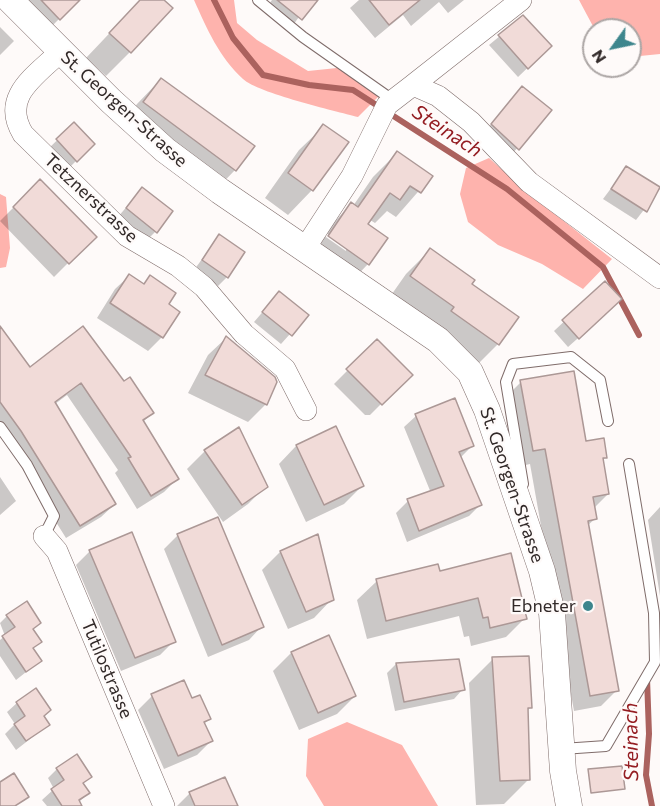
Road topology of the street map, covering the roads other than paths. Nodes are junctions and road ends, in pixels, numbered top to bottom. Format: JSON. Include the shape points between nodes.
{"nodes":[{"id":1,"x":10,"y":0,"type":"edge"},
{"id":2,"x":258,"y":0,"type":"edge"},
{"id":3,"x":521,"y":0,"type":"edge"},
{"id":4,"x":61,"y":51,"type":"junction"},
{"id":5,"x":413,"y":85,"type":"junction"},
{"id":6,"x":391,"y":103,"type":"junction"},
{"id":7,"x":305,"y":249,"type":"junction"},
{"id":8,"x":660,"y":278,"type":"edge"},
{"id":9,"x":306,"y":410,"type":"dead end"},
{"id":10,"x":608,"y":421,"type":"dead end"},
{"id":11,"x":0,"y":427,"type":"edge"},
{"id":12,"x":629,"y":464,"type":"dead end"},
{"id":13,"x":515,"y":492,"type":"junction"},
{"id":14,"x":44,"y":536,"type":"joint"},
{"id":15,"x":562,"y":749,"type":"junction"},
{"id":16,"x":164,"y":806,"type":"edge"},
{"id":17,"x":569,"y":806,"type":"edge"}],
"edges":[{"from":1,"to":4,"type":"street","name":"St. Georgen-Strasse"},
{"from":2,"to":6,"type":"lane"},
{"from":3,"to":5,"type":"street"},
{"from":4,"to":7,"type":"street","name":"St. Georgen-Strasse","via":[[165,150]]},
{"from":4,"to":9,"type":"street","name":"Tetznerstrasse","via":[[7,110],[23,134],[111,221],[143,247],[192,275],[244,334],[285,369]]},
{"from":5,"to":6,"type":"street"},
{"from":5,"to":8,"type":"street","via":[[438,96],[471,122],[529,182]]},
{"from":6,"to":7,"type":"street","via":[[374,128],[352,176]]},
{"from":7,"to":13,"type":"street","name":"St. Georgen-Strasse","via":[[430,334],[460,359],[477,385]]},
{"from":10,"to":13,"type":"lane","via":[[600,380],[571,357],[513,364],[506,382],[524,489]]},
{"from":11,"to":14,"type":"lane","via":[[27,465],[54,516]]},
{"from":12,"to":15,"type":"lane","via":[[654,612],[655,662],[606,746]]},
{"from":13,"to":15,"type":"street","name":"St. Georgen-Strasse","via":[[552,613]]},
{"from":14,"to":16,"type":"street","name":"Tutilostrasse","via":[[57,550]]},
{"from":15,"to":17,"type":"street","name":"St. Georgen-Strasse"}]}
